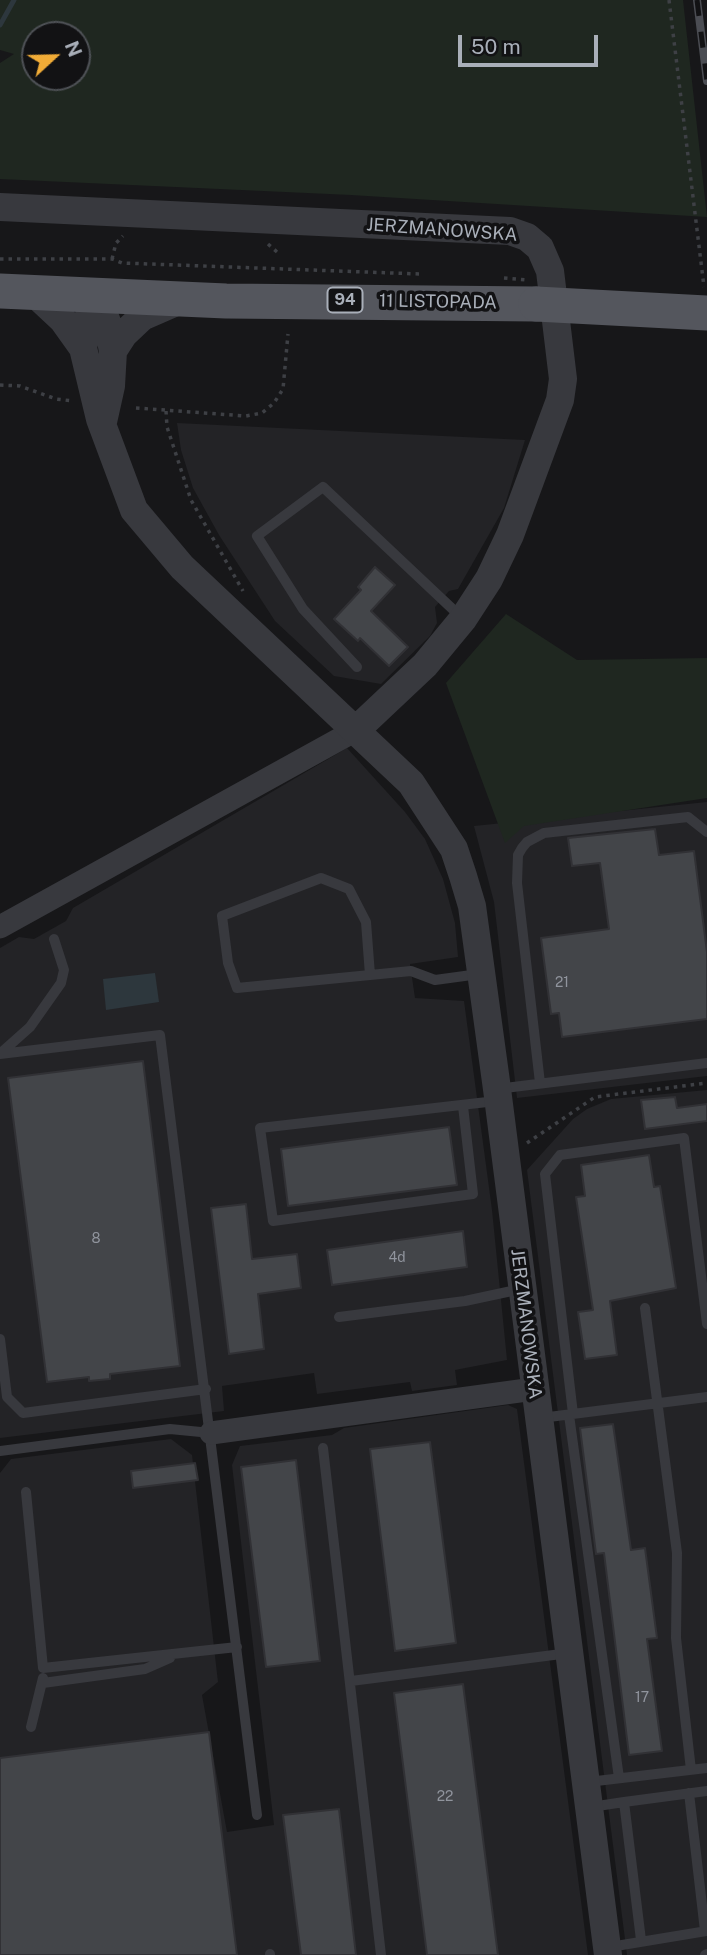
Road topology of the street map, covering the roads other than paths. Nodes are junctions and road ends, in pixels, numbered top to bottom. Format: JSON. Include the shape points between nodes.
{"nodes":[{"id":1,"x":0,"y":207,"type":"edge"},
{"id":2,"x":16,"y":292,"type":"edge"},
{"id":3,"x":97,"y":295,"type":"junction"},
{"id":4,"x":183,"y":299,"type":"junction"},
{"id":5,"x":706,"y":304,"type":"edge"},
{"id":6,"x":83,"y":348,"type":"junction"},
{"id":7,"x":113,"y":351,"type":"junction"},
{"id":8,"x":102,"y":425,"type":"junction"},
{"id":9,"x":463,"y":619,"type":"junction"},
{"id":10,"x":357,"y":667,"type":"dead end"},
{"id":11,"x":356,"y":730,"type":"junction"},
{"id":12,"x":707,"y":832,"type":"edge"},
{"id":13,"x":0,"y":927,"type":"edge"},
{"id":14,"x":54,"y":939,"type":"dead end"},
{"id":15,"x":481,"y":974,"type":"junction"},
{"id":16,"x":370,"y":975,"type":"junction"},
{"id":17,"x":1,"y":1053,"type":"edge"},
{"id":18,"x":707,"y":1063,"type":"edge"},
{"id":19,"x":540,"y":1083,"type":"junction"},
{"id":20,"x":498,"y":1095,"type":"junction"},
{"id":21,"x":463,"y":1105,"type":"junction"},
{"id":22,"x":521,"y":1289,"type":"junction"},
{"id":23,"x":645,"y":1308,"type":"dead end"},
{"id":24,"x":338,"y":1317,"type":"dead end"},
{"id":25,"x":707,"y":1324,"type":"edge"},
{"id":26,"x":0,"y":1339,"type":"edge"},
{"id":27,"x":206,"y":1389,"type":"junction"},
{"id":28,"x":534,"y":1389,"type":"junction"},
{"id":29,"x":4,"y":1397,"type":"edge"},
{"id":30,"x":707,"y":1397,"type":"edge"},
{"id":31,"x":655,"y":1404,"type":"junction"},
{"id":32,"x":571,"y":1415,"type":"junction"},
{"id":33,"x":538,"y":1419,"type":"junction"},
{"id":34,"x":211,"y":1433,"type":"junction"},
{"id":35,"x":323,"y":1448,"type":"dead end"},
{"id":36,"x":0,"y":1451,"type":"edge"},
{"id":37,"x":26,"y":1492,"type":"dead end"},
{"id":38,"x":237,"y":1647,"type":"junction"},
{"id":39,"x":569,"y":1653,"type":"junction"},
{"id":40,"x":178,"y":1654,"type":"junction"},
{"id":41,"x":43,"y":1668,"type":"junction"},
{"id":42,"x":351,"y":1681,"type":"junction"},
{"id":43,"x":43,"y":1683,"type":"junction"},
{"id":44,"x":30,"y":1727,"type":"dead end"},
{"id":45,"x":707,"y":1768,"type":"edge"},
{"id":46,"x":691,"y":1770,"type":"junction"},
{"id":47,"x":619,"y":1778,"type":"junction"},
{"id":48,"x":707,"y":1791,"type":"edge"},
{"id":49,"x":689,"y":1793,"type":"junction"},
{"id":50,"x":587,"y":1795,"type":"junction"},
{"id":51,"x":624,"y":1802,"type":"junction"},
{"id":52,"x":257,"y":1815,"type":"dead end"},
{"id":53,"x":706,"y":1931,"type":"edge"},
{"id":54,"x":641,"y":1940,"type":"junction"},
{"id":55,"x":607,"y":1951,"type":"edge"},
{"id":56,"x":381,"y":1955,"type":"edge"}],
"edges":[{"from":1,"to":9,"type":"street","name":"JERZMANOWSKA","via":[[510,231],[534,242],[550,271],[561,345],[560,400],[510,535]]},
{"from":2,"to":3,"type":"main road","name":"11 LISTOPADA","number":"94"},
{"from":2,"to":6,"type":"street","name":"JERZMANOWSKA","via":[[63,320]]},
{"from":3,"to":4,"type":"main road","name":"11 LISTOPADA","number":"94"},
{"from":3,"to":6,"type":"street","name":"JERZMANOWSKA"},
{"from":3,"to":7,"type":"street"},
{"from":4,"to":5,"type":"main road","name":"11 LISTOPADA","number":"94","bridge":true,"via":[[501,286]]},
{"from":4,"to":7,"type":"street","via":[[142,317]]},
{"from":6,"to":8,"type":"street","name":"JERZMANOWSKA"},
{"from":7,"to":8,"type":"street"},
{"from":8,"to":11,"type":"street","name":"JERZMANOWSKA","via":[[123,488],[153,536]]},
{"from":9,"to":10,"type":"lane","via":[[323,487],[257,536],[303,609]]},
{"from":9,"to":11,"type":"street","name":"JERZMANOWSKA","via":[[425,665]]},
{"from":11,"to":13,"type":"street"},
{"from":11,"to":15,"type":"street","name":"JERZMANOWSKA","via":[[411,782],[454,849],[472,906]]},
{"from":12,"to":19,"type":"lane","via":[[688,817],[544,833],[522,848],[517,883]]},
{"from":14,"to":17,"type":"lane","via":[[64,970],[61,982],[30,1027]]},
{"from":15,"to":16,"type":"lane","via":[[435,980],[411,971]]},
{"from":15,"to":20,"type":"street","name":"JERZMANOWSKA"},
{"from":16,"to":16,"type":"lane","via":[[237,988],[228,963],[222,916],[321,878],[349,889],[366,922]]},
{"from":17,"to":27,"type":"lane","via":[[160,1035]]},
{"from":18,"to":19,"type":"lane"},
{"from":19,"to":20,"type":"lane"},
{"from":20,"to":21,"type":"lane"},
{"from":20,"to":22,"type":"street","name":"JERZMANOWSKA"},
{"from":21,"to":21,"type":"lane","via":[[260,1128],[273,1221],[473,1194]]},
{"from":22,"to":24,"type":"lane"},
{"from":22,"to":28,"type":"street","name":"JERZMANOWSKA"},
{"from":23,"to":31,"type":"lane"},
{"from":25,"to":32,"type":"lane","via":[[684,1138],[559,1155],[545,1174]]},
{"from":26,"to":29,"type":"lane"},
{"from":27,"to":29,"type":"lane","via":[[23,1413]]},
{"from":27,"to":34,"type":"lane"},
{"from":28,"to":33,"type":"street","name":"JERZMANOWSKA"},
{"from":28,"to":34,"type":"street"},
{"from":30,"to":31,"type":"lane"},
{"from":31,"to":32,"type":"lane"},
{"from":31,"to":46,"type":"lane","via":[[677,1553],[676,1638]]},
{"from":32,"to":33,"type":"lane"},
{"from":32,"to":47,"type":"lane"},
{"from":33,"to":39,"type":"street","name":"JERZMANOWSKA"},
{"from":34,"to":36,"type":"lane","via":[[170,1429]]},
{"from":34,"to":38,"type":"lane"},
{"from":35,"to":42,"type":"lane"},
{"from":37,"to":41,"type":"lane"},
{"from":38,"to":40,"type":"lane"},
{"from":38,"to":52,"type":"lane"},
{"from":39,"to":42,"type":"lane"},
{"from":39,"to":50,"type":"street","name":"JERZMANOWSKA"},
{"from":40,"to":41,"type":"lane"},
{"from":40,"to":43,"type":"lane","via":[[145,1669]]},
{"from":41,"to":43,"type":"lane"},
{"from":42,"to":56,"type":"lane"},
{"from":43,"to":44,"type":"lane"},
{"from":45,"to":46,"type":"lane"},
{"from":46,"to":47,"type":"lane"},
{"from":47,"to":50,"type":"lane"},
{"from":48,"to":49,"type":"lane"},
{"from":49,"to":51,"type":"lane"},
{"from":49,"to":53,"type":"lane"},
{"from":50,"to":51,"type":"lane"},
{"from":50,"to":55,"type":"street","name":"JERZMANOWSKA"},
{"from":51,"to":54,"type":"lane"},
{"from":53,"to":54,"type":"lane"},
{"from":54,"to":55,"type":"lane"}]}
